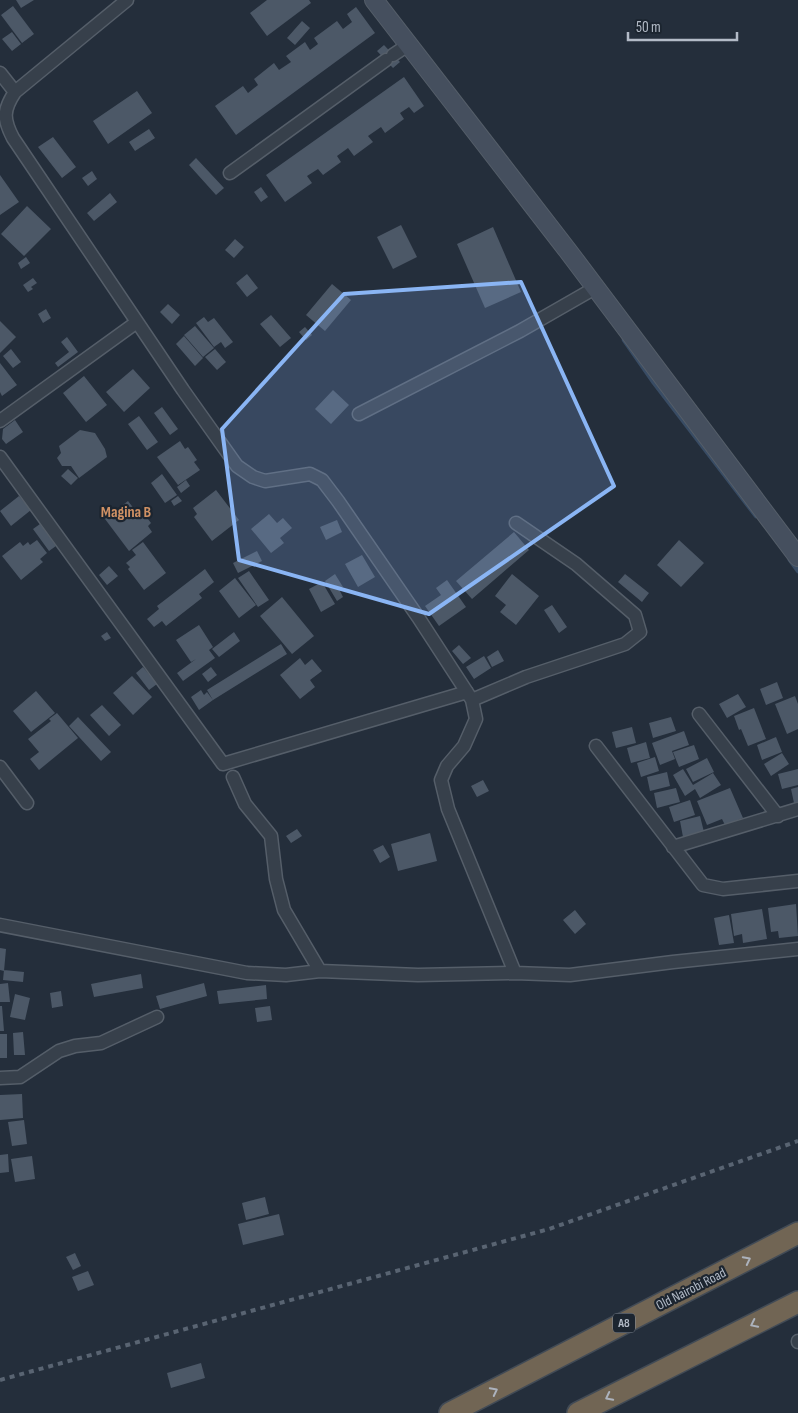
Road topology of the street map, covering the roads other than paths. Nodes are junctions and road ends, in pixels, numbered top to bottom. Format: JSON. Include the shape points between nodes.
{"nodes":[{"id":1,"x":128,"y":0,"type":"edge"},
{"id":2,"x":374,"y":0,"type":"edge"},
{"id":3,"x":396,"y":53,"type":"junction"},
{"id":4,"x":0,"y":73,"type":"edge"},
{"id":5,"x":15,"y":92,"type":"junction"},
{"id":6,"x":230,"y":173,"type":"dead end"},
{"id":7,"x":595,"y":288,"type":"junction"},
{"id":8,"x":137,"y":322,"type":"junction"},
{"id":9,"x":359,"y":414,"type":"dead end"},
{"id":10,"x":0,"y":421,"type":"edge"},
{"id":11,"x":0,"y":457,"type":"edge"},
{"id":12,"x":516,"y":524,"type":"dead end"},
{"id":13,"x":798,"y":557,"type":"edge"},
{"id":14,"x":469,"y":696,"type":"junction"},
{"id":15,"x":699,"y":714,"type":"dead end"},
{"id":16,"x":596,"y":746,"type":"dead end"},
{"id":17,"x":0,"y":767,"type":"edge"},
{"id":18,"x":233,"y":777,"type":"dead end"},
{"id":19,"x":27,"y":803,"type":"dead end"},
{"id":20,"x":798,"y":809,"type":"edge"},
{"id":21,"x":778,"y":816,"type":"junction"},
{"id":22,"x":673,"y":846,"type":"junction"},
{"id":23,"x":798,"y":881,"type":"edge"},
{"id":24,"x":0,"y":924,"type":"edge"},
{"id":25,"x":798,"y":949,"type":"edge"},
{"id":26,"x":320,"y":971,"type":"junction"},
{"id":27,"x":515,"y":973,"type":"junction"},
{"id":28,"x":157,"y":1017,"type":"dead end"},
{"id":29,"x":0,"y":1078,"type":"edge"},
{"id":30,"x":798,"y":1233,"type":"edge"},
{"id":31,"x":798,"y":1302,"type":"edge"},
{"id":32,"x":450,"y":1413,"type":"edge"},
{"id":33,"x":578,"y":1413,"type":"edge"}],
"edges":[{"from":1,"to":5,"type":"street"},
{"from":2,"to":3,"type":"street"},
{"from":3,"to":6,"type":"street"},
{"from":3,"to":7,"type":"street"},
{"from":4,"to":5,"type":"street"},
{"from":5,"to":8,"type":"street","via":[[5,114],[10,132]]},
{"from":7,"to":9,"type":"street","via":[[520,331]]},
{"from":7,"to":13,"type":"street"},
{"from":8,"to":10,"type":"street"},
{"from":8,"to":14,"type":"street","via":[[237,466],[265,481],[310,474],[322,480],[413,609]]},
{"from":11,"to":14,"type":"street","via":[[223,764]]},
{"from":12,"to":14,"type":"street","via":[[576,564],[634,615],[640,632],[625,644]]},
{"from":14,"to":27,"type":"street","via":[[476,719],[474,725],[441,780],[448,809]]},
{"from":15,"to":21,"type":"street"},
{"from":16,"to":22,"type":"street"},
{"from":17,"to":19,"type":"street"},
{"from":18,"to":26,"type":"street","via":[[245,804],[271,836],[276,879],[284,910]]},
{"from":20,"to":21,"type":"street"},
{"from":21,"to":22,"type":"street"},
{"from":22,"to":23,"type":"street","via":[[703,885],[723,889]]},
{"from":24,"to":26,"type":"street","via":[[247,973],[286,975]]},
{"from":25,"to":27,"type":"street","via":[[570,975]]},
{"from":26,"to":27,"type":"street","via":[[418,976]]},
{"from":28,"to":29,"type":"street","via":[[101,1043],[59,1051],[20,1077]]},
{"from":32,"to":30,"type":"highway","name":"Old Nairobi Road","number":"A8","one_way":true},
{"from":31,"to":33,"type":"highway","one_way":true}]}
